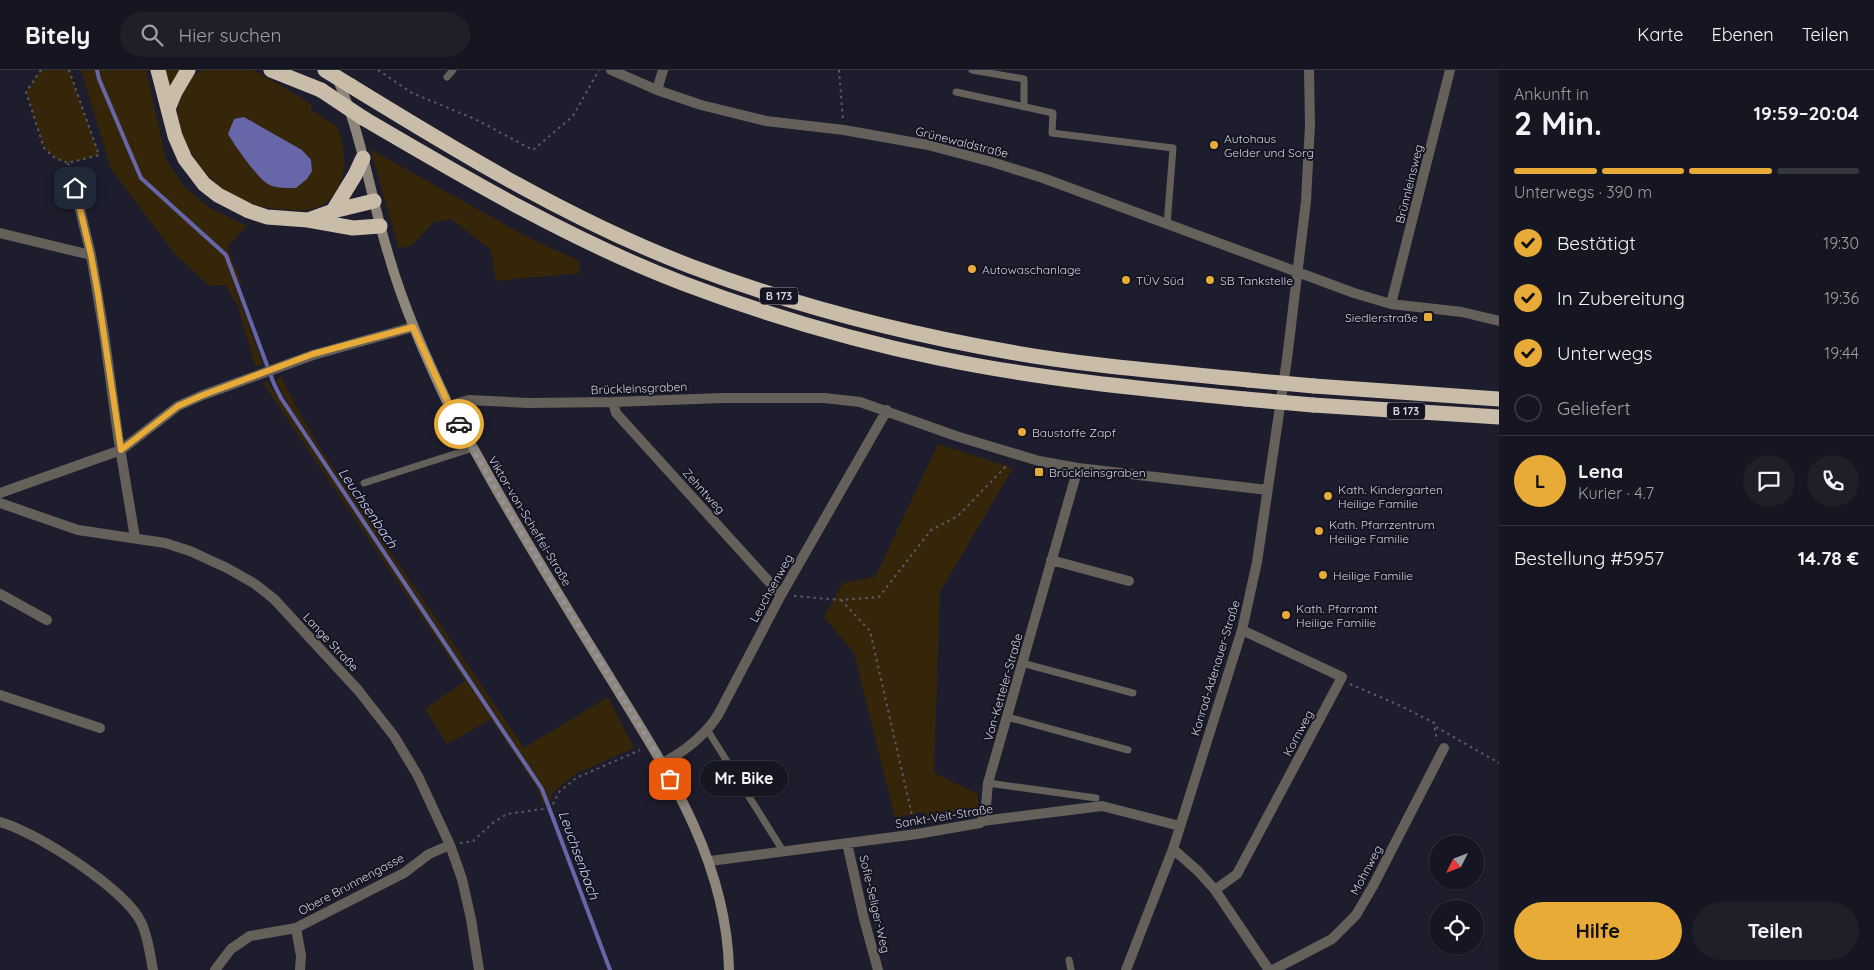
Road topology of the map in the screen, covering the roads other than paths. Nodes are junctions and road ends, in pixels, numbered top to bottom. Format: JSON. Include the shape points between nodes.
{"nodes":[{"id":1,"x":158,"y":70,"type":"edge"},
{"id":2,"x":188,"y":70,"type":"edge"},
{"id":3,"x":271,"y":70,"type":"edge"},
{"id":4,"x":290,"y":70,"type":"edge"},
{"id":5,"x":325,"y":70,"type":"edge"},
{"id":6,"x":333,"y":70,"type":"edge"},
{"id":7,"x":453,"y":70,"type":"edge"},
{"id":8,"x":611,"y":70,"type":"edge"},
{"id":9,"x":663,"y":70,"type":"edge"},
{"id":10,"x":972,"y":70,"type":"edge"},
{"id":11,"x":1309,"y":70,"type":"edge"},
{"id":12,"x":1450,"y":70,"type":"edge"},
{"id":13,"x":447,"y":77,"type":"dead end"},
{"id":14,"x":321,"y":90,"type":"junction"},
{"id":15,"x":657,"y":90,"type":"junction"},
{"id":16,"x":956,"y":92,"type":"dead end"},
{"id":17,"x":1024,"y":107,"type":"junction"},
{"id":18,"x":168,"y":109,"type":"junction"},
{"id":19,"x":363,"y":158,"type":"junction"},
{"id":20,"x":75,"y":188,"type":"road end"},
{"id":21,"x":374,"y":201,"type":"junction"},
{"id":22,"x":333,"y":211,"type":"junction"},
{"id":23,"x":308,"y":220,"type":"junction"},
{"id":24,"x":1168,"y":225,"type":"junction"},
{"id":25,"x":380,"y":226,"type":"junction"},
{"id":26,"x":0,"y":233,"type":"edge"},
{"id":27,"x":91,"y":255,"type":"junction"},
{"id":28,"x":1298,"y":273,"type":"junction"},
{"id":29,"x":1391,"y":304,"type":"junction"},
{"id":30,"x":1499,"y":321,"type":"edge"},
{"id":31,"x":413,"y":327,"type":"junction"},
{"id":32,"x":1499,"y":398,"type":"edge"},
{"id":33,"x":613,"y":402,"type":"junction"},
{"id":34,"x":450,"y":407,"type":"junction"},
{"id":35,"x":887,"y":410,"type":"junction"},
{"id":36,"x":1499,"y":417,"type":"edge"},
{"id":37,"x":473,"y":448,"type":"junction"},
{"id":38,"x":121,"y":450,"type":"junction"},
{"id":39,"x":1078,"y":468,"type":"junction"},
{"id":40,"x":364,"y":483,"type":"dead end"},
{"id":41,"x":1268,"y":490,"type":"junction"},
{"id":42,"x":0,"y":493,"type":"edge"},
{"id":43,"x":0,"y":503,"type":"edge"},
{"id":44,"x":135,"y":538,"type":"junction"},
{"id":45,"x":1051,"y":560,"type":"junction"},
{"id":46,"x":1129,"y":581,"type":"dead end"},
{"id":47,"x":0,"y":594,"type":"edge"},
{"id":48,"x":780,"y":595,"type":"junction"},
{"id":49,"x":47,"y":620,"type":"dead end"},
{"id":50,"x":1242,"y":630,"type":"junction"},
{"id":51,"x":1022,"y":663,"type":"junction"},
{"id":52,"x":1134,"y":693,"type":"dead end"},
{"id":53,"x":0,"y":695,"type":"edge"},
{"id":54,"x":1007,"y":717,"type":"junction"},
{"id":55,"x":100,"y":728,"type":"dead end"},
{"id":56,"x":708,"y":731,"type":"junction"},
{"id":57,"x":1444,"y":748,"type":"road end"},
{"id":58,"x":1128,"y":750,"type":"dead end"},
{"id":59,"x":662,"y":763,"type":"junction"},
{"id":60,"x":988,"y":783,"type":"junction"},
{"id":61,"x":1096,"y":798,"type":"dead end"},
{"id":62,"x":982,"y":821,"type":"junction"},
{"id":63,"x":0,"y":822,"type":"edge"},
{"id":64,"x":1180,"y":826,"type":"junction"},
{"id":65,"x":847,"y":843,"type":"junction"},
{"id":66,"x":450,"y":845,"type":"junction"},
{"id":67,"x":1172,"y":849,"type":"junction"},
{"id":68,"x":783,"y":851,"type":"junction"},
{"id":69,"x":710,"y":861,"type":"junction"},
{"id":70,"x":1215,"y":890,"type":"junction"},
{"id":71,"x":296,"y":928,"type":"junction"},
{"id":72,"x":1069,"y":960,"type":"dead end"},
{"id":73,"x":154,"y":970,"type":"edge"},
{"id":74,"x":215,"y":970,"type":"edge"},
{"id":75,"x":300,"y":970,"type":"edge"},
{"id":76,"x":480,"y":970,"type":"edge"},
{"id":77,"x":729,"y":970,"type":"edge"},
{"id":78,"x":878,"y":970,"type":"edge"},
{"id":79,"x":1071,"y":970,"type":"edge"},
{"id":80,"x":1126,"y":970,"type":"edge"},
{"id":81,"x":1269,"y":970,"type":"edge"},
{"id":82,"x":1273,"y":970,"type":"edge"}],
"edges":[{"from":1,"to":18,"type":"highway"},
{"from":2,"to":18,"type":"highway"},
{"from":3,"to":14,"type":"highway"},
{"from":4,"to":14,"type":"highway","number":"B 173"},
{"from":5,"to":32,"type":"highway","number":"B 173","bridge":true,"via":[[467,157],[592,223],[690,266],[870,323],[1080,363],[1314,386]]},
{"from":6,"to":19,"type":"street","name":"Viktor-von-Scheffel-Straße"},
{"from":7,"to":13,"type":"lane"},
{"from":8,"to":15,"type":"street","name":"Grünewaldstraße"},
{"from":9,"to":15,"type":"street"},
{"from":10,"to":17,"type":"lane","via":[[1024,79]]},
{"from":11,"to":28,"type":"street","name":"Konrad-Adenauer-Straße","via":[[1307,192]]},
{"from":12,"to":29,"type":"street","name":"Brünnleinsweg"},
{"from":14,"to":36,"type":"highway","number":"B 173","bridge":true,"via":[[510,203],[599,247],[685,284],[798,323],[938,358],[1068,379],[1245,399]]},
{"from":15,"to":24,"type":"street","name":"Grünewaldstraße","via":[[766,121],[844,130],[928,145],[1044,178]]},
{"from":16,"to":17,"type":"lane"},
{"from":17,"to":24,"type":"lane","via":[[1053,113],[1052,133],[1173,148]]},
{"from":18,"to":23,"type":"highway","via":[[185,160],[218,196],[267,217]]},
{"from":19,"to":21,"type":"street","name":"Viktor-von-Scheffel-Straße"},
{"from":19,"to":22,"type":"highway"},
{"from":20,"to":27,"type":"street"},
{"from":21,"to":22,"type":"highway"},
{"from":21,"to":25,"type":"street","name":"Viktor-von-Scheffel-Straße"},
{"from":22,"to":23,"type":"highway"},
{"from":23,"to":25,"type":"highway","via":[[353,228]]},
{"from":24,"to":28,"type":"street","name":"Grünewaldstraße"},
{"from":25,"to":31,"type":"street","name":"Viktor-von-Scheffel-Straße"},
{"from":26,"to":27,"type":"street"},
{"from":27,"to":38,"type":"street"},
{"from":28,"to":29,"type":"street"},
{"from":28,"to":41,"type":"street","name":"Konrad-Adenauer-Straße"},
{"from":29,"to":30,"type":"street","via":[[1462,312]]},
{"from":31,"to":34,"type":"street","name":"Viktor-von-Scheffel-Straße"},
{"from":31,"to":38,"type":"street","via":[[313,354],[203,395],[178,406]]},
{"from":33,"to":34,"type":"street","name":"Brückleinsgraben","via":[[469,400]]},
{"from":33,"to":35,"type":"street","name":"Brückleinsgraben","via":[[824,398],[860,402]]},
{"from":33,"to":48,"type":"street","name":"Zehntweg","via":[[616,414]]},
{"from":34,"to":37,"type":"street","name":"Viktor-von-Scheffel-Straße"},
{"from":35,"to":39,"type":"street","name":"Brückleinsgraben","via":[[1017,455]]},
{"from":35,"to":48,"type":"street","name":"Leuchsenweg"},
{"from":37,"to":40,"type":"lane"},
{"from":37,"to":59,"type":"street","name":"Viktor-von-Scheffel-Straße"},
{"from":38,"to":42,"type":"street"},
{"from":38,"to":44,"type":"street"},
{"from":39,"to":41,"type":"street","name":"Brückleinsgraben"},
{"from":39,"to":45,"type":"street","name":"Von-Ketteler-Straße"},
{"from":41,"to":50,"type":"street","name":"Konrad-Adenauer-Straße"},
{"from":43,"to":44,"type":"street","name":"Lange Straße","via":[[78,530]]},
{"from":44,"to":66,"type":"street","name":"Lange Straße","via":[[190,551],[241,576],[274,599],[358,690],[394,736],[418,776]]},
{"from":45,"to":46,"type":"street"},
{"from":45,"to":51,"type":"street","name":"Von-Ketteler-Straße"},
{"from":47,"to":49,"type":"street"},
{"from":48,"to":56,"type":"street","name":"Leuchsenweg"},
{"from":50,"to":64,"type":"street","name":"Konrad-Adenauer-Straße"},
{"from":50,"to":70,"type":"street","name":"Kornweg","via":[[1342,677],[1237,874]]},
{"from":51,"to":52,"type":"lane"},
{"from":51,"to":54,"type":"street","name":"Von-Ketteler-Straße"},
{"from":53,"to":55,"type":"street"},
{"from":54,"to":58,"type":"lane"},
{"from":54,"to":60,"type":"street","name":"Von-Ketteler-Straße"},
{"from":56,"to":59,"type":"street","name":"Leuchsenweg","via":[[687,749]]},
{"from":56,"to":68,"type":"lane"},
{"from":57,"to":82,"type":"street","name":"Mohnweg","via":[[1356,915],[1332,939]]},
{"from":59,"to":69,"type":"street","name":"Viktor-von-Scheffel-Straße"},
{"from":60,"to":61,"type":"lane"},
{"from":60,"to":62,"type":"street","name":"Von-Ketteler-Straße"},
{"from":62,"to":64,"type":"street","name":"Sankt-Veit-Straße","via":[[1102,806]]},
{"from":62,"to":65,"type":"street","name":"Sankt-Veit-Straße"},
{"from":63,"to":73,"type":"street","via":[[19,828],[69,858],[117,893],[141,922]]},
{"from":64,"to":67,"type":"street","name":"Konrad-Adenauer-Straße"},
{"from":65,"to":68,"type":"street","name":"Sankt-Veit-Straße"},
{"from":65,"to":78,"type":"street","name":"Sofie-Seliger-Weg"},
{"from":66,"to":71,"type":"street","name":"Obere Brunnengasse","via":[[429,854],[404,873]]},
{"from":66,"to":76,"type":"street","name":"Lange Straße","via":[[462,878]]},
{"from":67,"to":70,"type":"street"},
{"from":67,"to":80,"type":"street","name":"Konrad-Adenauer-Straße"},
{"from":68,"to":69,"type":"street","name":"Sankt-Veit-Straße"},
{"from":69,"to":77,"type":"street","name":"Viktor-von-Scheffel-Straße","via":[[721,905]]},
{"from":70,"to":81,"type":"street"},
{"from":71,"to":74,"type":"street","name":"Obere Brunnengasse","via":[[250,936],[231,949]]},
{"from":71,"to":75,"type":"street"},
{"from":72,"to":79,"type":"lane"}]}
